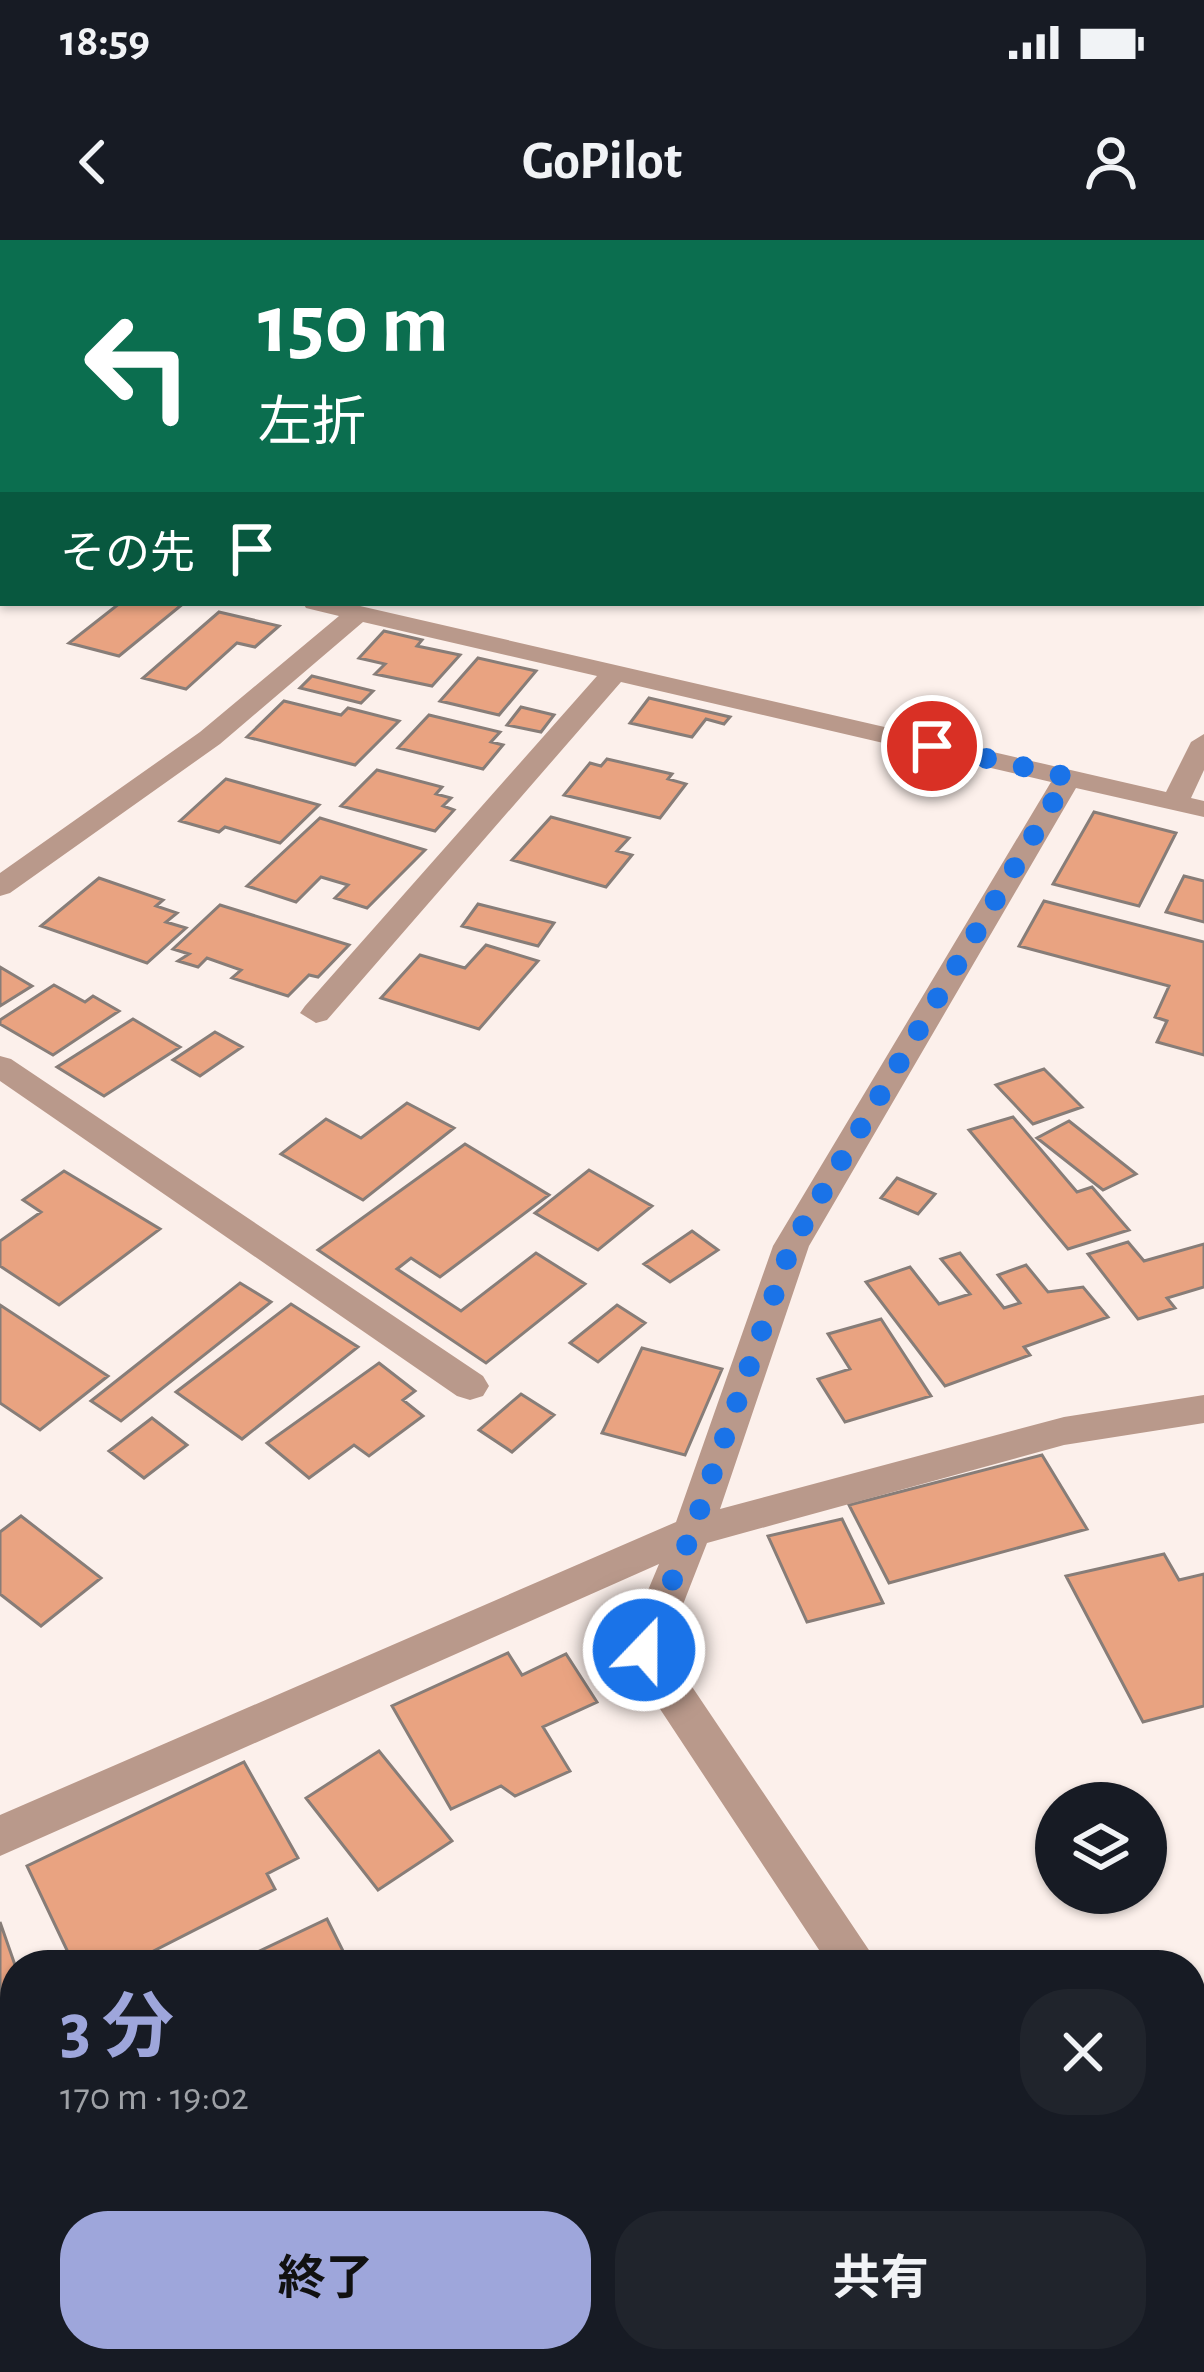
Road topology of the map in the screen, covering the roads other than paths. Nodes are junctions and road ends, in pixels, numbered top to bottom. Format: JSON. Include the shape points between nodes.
{"nodes":[{"id":1,"x":328,"y":606,"type":"edge"},
{"id":2,"x":358,"y":613,"type":"junction"},
{"id":3,"x":615,"y":672,"type":"junction"},
{"id":4,"x":1204,"y":742,"type":"edge"},
{"id":5,"x":1068,"y":777,"type":"junction"},
{"id":6,"x":1174,"y":801,"type":"junction"},
{"id":7,"x":1204,"y":809,"type":"edge"},
{"id":8,"x":0,"y":887,"type":"edge"},
{"id":9,"x":316,"y":1013,"type":"dead end"},
{"id":10,"x":0,"y":1066,"type":"edge"},
{"id":11,"x":470,"y":1386,"type":"dead end"},
{"id":12,"x":1204,"y":1409,"type":"edge"},
{"id":13,"x":692,"y":1532,"type":"junction"},
{"id":14,"x":0,"y":1837,"type":"edge"},
{"id":15,"x":846,"y":1950,"type":"edge"}],
"edges":[{"from":1,"to":2,"type":"street"},
{"from":2,"to":3,"type":"street"},
{"from":2,"to":8,"type":"street","via":[[210,738]]},
{"from":3,"to":5,"type":"street"},
{"from":3,"to":9,"type":"street"},
{"from":4,"to":6,"type":"street"},
{"from":5,"to":6,"type":"street"},
{"from":5,"to":13,"type":"street","via":[[791,1246]]},
{"from":6,"to":7,"type":"street"},
{"from":10,"to":11,"type":"street"},
{"from":12,"to":13,"type":"street","via":[[1064,1431]]},
{"from":13,"to":14,"type":"street"},
{"from":13,"to":15,"type":"street","via":[[644,1650]]}]}
